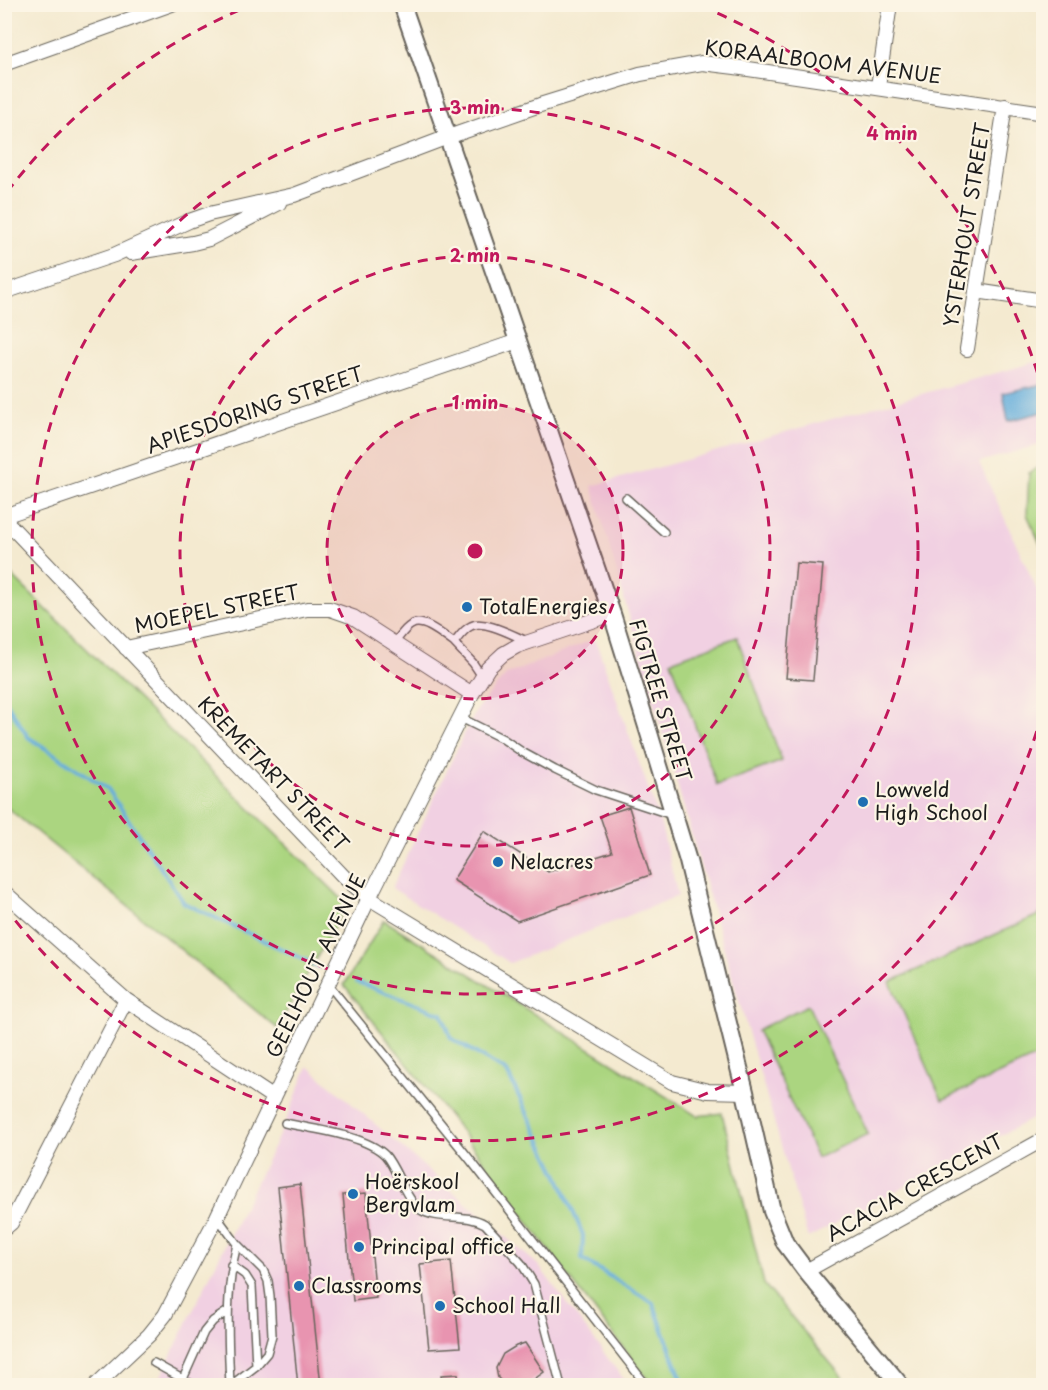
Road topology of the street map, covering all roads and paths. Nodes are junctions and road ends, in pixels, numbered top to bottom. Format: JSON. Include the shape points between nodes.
{"nodes":[{"id":1,"x":172,"y":4,"type":"edge"},
{"id":2,"x":402,"y":4,"type":"edge"},
{"id":3,"x":890,"y":4,"type":"edge"},
{"id":4,"x":4,"y":64,"type":"edge"},
{"id":5,"x":878,"y":87,"type":"junction"},
{"id":6,"x":1005,"y":106,"type":"junction"},
{"id":7,"x":1044,"y":113,"type":"edge"},
{"id":8,"x":448,"y":137,"type":"junction"},
{"id":9,"x":294,"y":195,"type":"junction"},
{"id":10,"x":114,"y":255,"type":"junction"},
{"id":11,"x":976,"y":291,"type":"junction"},
{"id":12,"x":4,"y":292,"type":"edge"},
{"id":13,"x":1044,"y":301,"type":"edge"},
{"id":14,"x":518,"y":341,"type":"junction"},
{"id":15,"x":967,"y":349,"type":"dead end"},
{"id":16,"x":626,"y":498,"type":"dead end"},
{"id":17,"x":4,"y":518,"type":"edge"},
{"id":18,"x":664,"y":532,"type":"dead end"},
{"id":19,"x":612,"y":614,"type":"junction"},
{"id":20,"x":529,"y":642,"type":"junction"},
{"id":21,"x":394,"y":644,"type":"junction"},
{"id":22,"x":454,"y":644,"type":"junction"},
{"id":23,"x":126,"y":648,"type":"junction"},
{"id":24,"x":483,"y":678,"type":"junction"},
{"id":25,"x":472,"y":694,"type":"junction"},
{"id":26,"x":461,"y":718,"type":"junction"},
{"id":27,"x":674,"y":816,"type":"junction"},
{"id":28,"x":4,"y":892,"type":"edge"},
{"id":29,"x":369,"y":898,"type":"junction"},
{"id":30,"x":328,"y":984,"type":"junction"},
{"id":31,"x":126,"y":999,"type":"junction"},
{"id":32,"x":746,"y":1092,"type":"junction"},
{"id":33,"x":274,"y":1098,"type":"junction"},
{"id":34,"x":285,"y":1123,"type":"dead end"},
{"id":35,"x":1044,"y":1139,"type":"edge"},
{"id":36,"x":217,"y":1217,"type":"junction"},
{"id":37,"x":4,"y":1229,"type":"edge"},
{"id":38,"x":237,"y":1244,"type":"junction"},
{"id":39,"x":231,"y":1265,"type":"junction"},
{"id":40,"x":806,"y":1271,"type":"junction"},
{"id":41,"x":228,"y":1311,"type":"junction"},
{"id":42,"x":154,"y":1362,"type":"dead end"},
{"id":43,"x":256,"y":1366,"type":"junction"},
{"id":44,"x":183,"y":1379,"type":"junction"},
{"id":45,"x":230,"y":1385,"type":"edge"},
{"id":46,"x":95,"y":1386,"type":"edge"},
{"id":47,"x":195,"y":1386,"type":"edge"},
{"id":48,"x":561,"y":1386,"type":"edge"},
{"id":49,"x":647,"y":1386,"type":"edge"},
{"id":50,"x":901,"y":1386,"type":"edge"}],
"edges":[{"from":1,"to":4,"type":"street"},
{"from":2,"to":8,"type":"street","name":"FIGTREE STREET"},
{"from":3,"to":5,"type":"street"},
{"from":5,"to":6,"type":"street","name":"KORAALBOOM AVENUE"},
{"from":5,"to":8,"type":"street","name":"KORAALBOOM AVENUE","via":[[702,63],[640,74]]},
{"from":6,"to":7,"type":"street","name":"KORAALBOOM AVENUE"},
{"from":6,"to":11,"type":"street","name":"YSTERHOUT STREET"},
{"from":8,"to":9,"type":"street","name":"KORAALBOOM AVENUE"},
{"from":8,"to":14,"type":"street","name":"FIGTREE STREET"},
{"from":9,"to":10,"type":"street","name":"KORAALBOOM AVENUE","via":[[209,214]]},
{"from":9,"to":10,"type":"street","name":"KORAALBOOM AVENUE","via":[[209,239]]},
{"from":10,"to":12,"type":"street","name":"KORAALBOOM AVENUE"},
{"from":11,"to":13,"type":"street"},
{"from":11,"to":15,"type":"street","name":"YSTERHOUT STREET"},
{"from":14,"to":17,"type":"street","name":"APIESDORING STREET"},
{"from":14,"to":19,"type":"street","name":"FIGTREE STREET"},
{"from":16,"to":18,"type":"lane"},
{"from":17,"to":23,"type":"street","name":"KREMETART STREET"},
{"from":19,"to":20,"type":"street","name":"GEELHOUT AVENUE"},
{"from":19,"to":27,"type":"street","name":"FIGTREE STREET"},
{"from":20,"to":22,"type":"lane","via":[[480,624],[469,626]]},
{"from":20,"to":24,"type":"street","name":"GEELHOUT AVENUE","via":[[503,654]]},
{"from":21,"to":22,"type":"lane","via":[[409,625],[418,622]]},
{"from":21,"to":23,"type":"street","name":"MOEPEL STREET","via":[[353,617],[330,609],[307,609]]},
{"from":21,"to":25,"type":"street","name":"MOEPEL STREET"},
{"from":22,"to":24,"type":"lane"},
{"from":23,"to":29,"type":"street","name":"KREMETART STREET","via":[[344,877]]},
{"from":24,"to":25,"type":"street","name":"GEELHOUT AVENUE"},
{"from":25,"to":26,"type":"street","name":"GEELHOUT AVENUE"},
{"from":26,"to":27,"type":"lane","via":[[596,790]]},
{"from":26,"to":29,"type":"street","name":"GEELHOUT AVENUE"},
{"from":27,"to":32,"type":"street","name":"FIGTREE STREET"},
{"from":28,"to":31,"type":"street"},
{"from":29,"to":30,"type":"street","name":"GEELHOUT AVENUE"},
{"from":29,"to":32,"type":"street","name":"KREMETART STREET","via":[[672,1082],[708,1091]]},
{"from":30,"to":33,"type":"street","name":"GEELHOUT AVENUE"},
{"from":30,"to":49,"type":"lane"},
{"from":31,"to":33,"type":"street"},
{"from":31,"to":37,"type":"street","via":[[11,1223]]},
{"from":32,"to":40,"type":"street","name":"FIGTREE STREET","via":[[772,1211],[786,1243]]},
{"from":33,"to":36,"type":"street","name":"GEELHOUT AVENUE"},
{"from":34,"to":48,"type":"lane","via":[[372,1146],[385,1155],[416,1207],[431,1215],[485,1224],[521,1263],[534,1284]]},
{"from":35,"to":40,"type":"street","name":"ACACIA CRESCENT"},
{"from":36,"to":38,"type":"lane"},
{"from":36,"to":46,"type":"street","name":"GEELHOUT AVENUE","via":[[165,1316]]},
{"from":38,"to":39,"type":"lane"},
{"from":38,"to":43,"type":"lane","via":[[263,1270],[268,1281],[272,1335],[267,1353]]},
{"from":39,"to":41,"type":"lane"},
{"from":39,"to":43,"type":"lane","via":[[252,1286]]},
{"from":40,"to":50,"type":"street","name":"FIGTREE STREET"},
{"from":41,"to":44,"type":"lane","via":[[204,1332]]},
{"from":41,"to":45,"type":"lane"},
{"from":42,"to":44,"type":"lane"},
{"from":43,"to":45,"type":"lane"},
{"from":44,"to":47,"type":"lane"}]}
